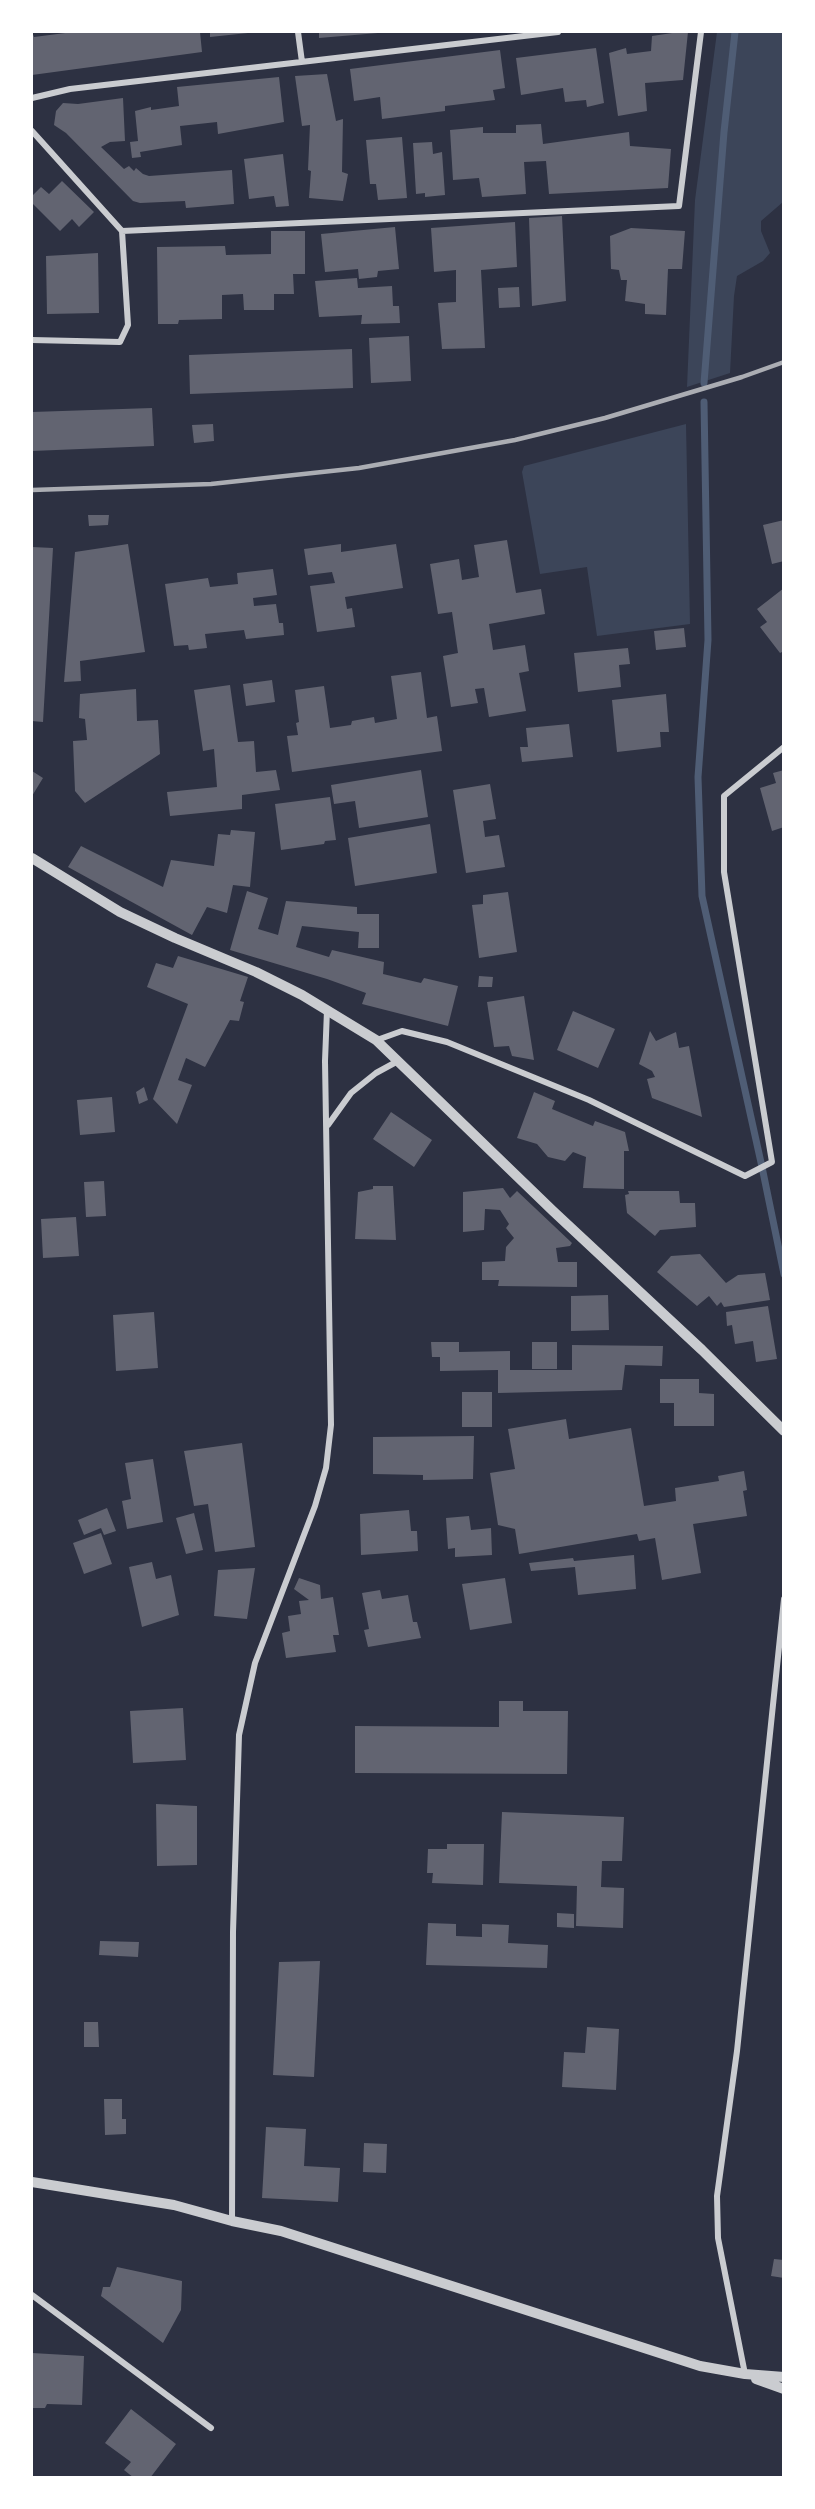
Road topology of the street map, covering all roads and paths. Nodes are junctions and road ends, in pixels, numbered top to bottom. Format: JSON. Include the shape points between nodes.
{"nodes":[{"id":1,"x":298,"y":32,"type":"edge"},
{"id":2,"x":558,"y":32,"type":"edge"},
{"id":3,"x":701,"y":32,"type":"edge"},
{"id":4,"x":302,"y":62,"type":"junction"},
{"id":5,"x":32,"y":98,"type":"edge"},
{"id":6,"x":32,"y":131,"type":"edge"},
{"id":7,"x":122,"y":231,"type":"junction"},
{"id":8,"x":32,"y":340,"type":"edge"},
{"id":9,"x":783,"y":747,"type":"edge"},
{"id":10,"x":32,"y":858,"type":"edge"},
{"id":11,"x":327,"y":1010,"type":"junction"},
{"id":12,"x":376,"y":1040,"type":"junction"},
{"id":13,"x":398,"y":1061,"type":"junction"},
{"id":14,"x":327,"y":1125,"type":"junction"},
{"id":15,"x":783,"y":1431,"type":"edge"},
{"id":16,"x":783,"y":1599,"type":"edge"},
{"id":17,"x":32,"y":2182,"type":"edge"},
{"id":18,"x":232,"y":2221,"type":"junction"},
{"id":19,"x":32,"y":2295,"type":"edge"},
{"id":20,"x":745,"y":2374,"type":"junction"},
{"id":21,"x":783,"y":2377,"type":"edge"},
{"id":22,"x":783,"y":2389,"type":"edge"},
{"id":23,"x":212,"y":2428,"type":"dead end"}],
"edges":[{"from":1,"to":4,"type":"street"},
{"from":2,"to":4,"type":"street"},
{"from":3,"to":7,"type":"street","via":[[679,206]]},
{"from":4,"to":5,"type":"street","via":[[70,89]]},
{"from":6,"to":7,"type":"street"},
{"from":7,"to":8,"type":"street","via":[[128,325],[120,342]]},
{"from":9,"to":12,"type":"street","via":[[724,796],[724,872],[772,1162],[746,1176],[589,1100],[447,1042],[402,1031]]},
{"from":10,"to":11,"type":"street","via":[[120,912],[256,972]]},
{"from":11,"to":12,"type":"street"},
{"from":11,"to":14,"type":"street"},
{"from":12,"to":13,"type":"street"},
{"from":13,"to":14,"type":"street","via":[[351,1093]]},
{"from":13,"to":15,"type":"street"},
{"from":14,"to":18,"type":"street","via":[[331,1425],[326,1468],[255,1662],[239,1735],[233,1932]]},
{"from":16,"to":20,"type":"street","via":[[737,2051],[717,2196],[718,2238]]},
{"from":17,"to":18,"type":"street","via":[[174,2205]]},
{"from":18,"to":20,"type":"street","via":[[281,2231],[700,2366]]},
{"from":19,"to":23,"type":"street"},
{"from":20,"to":21,"type":"street"},
{"from":20,"to":22,"type":"street"}]}
